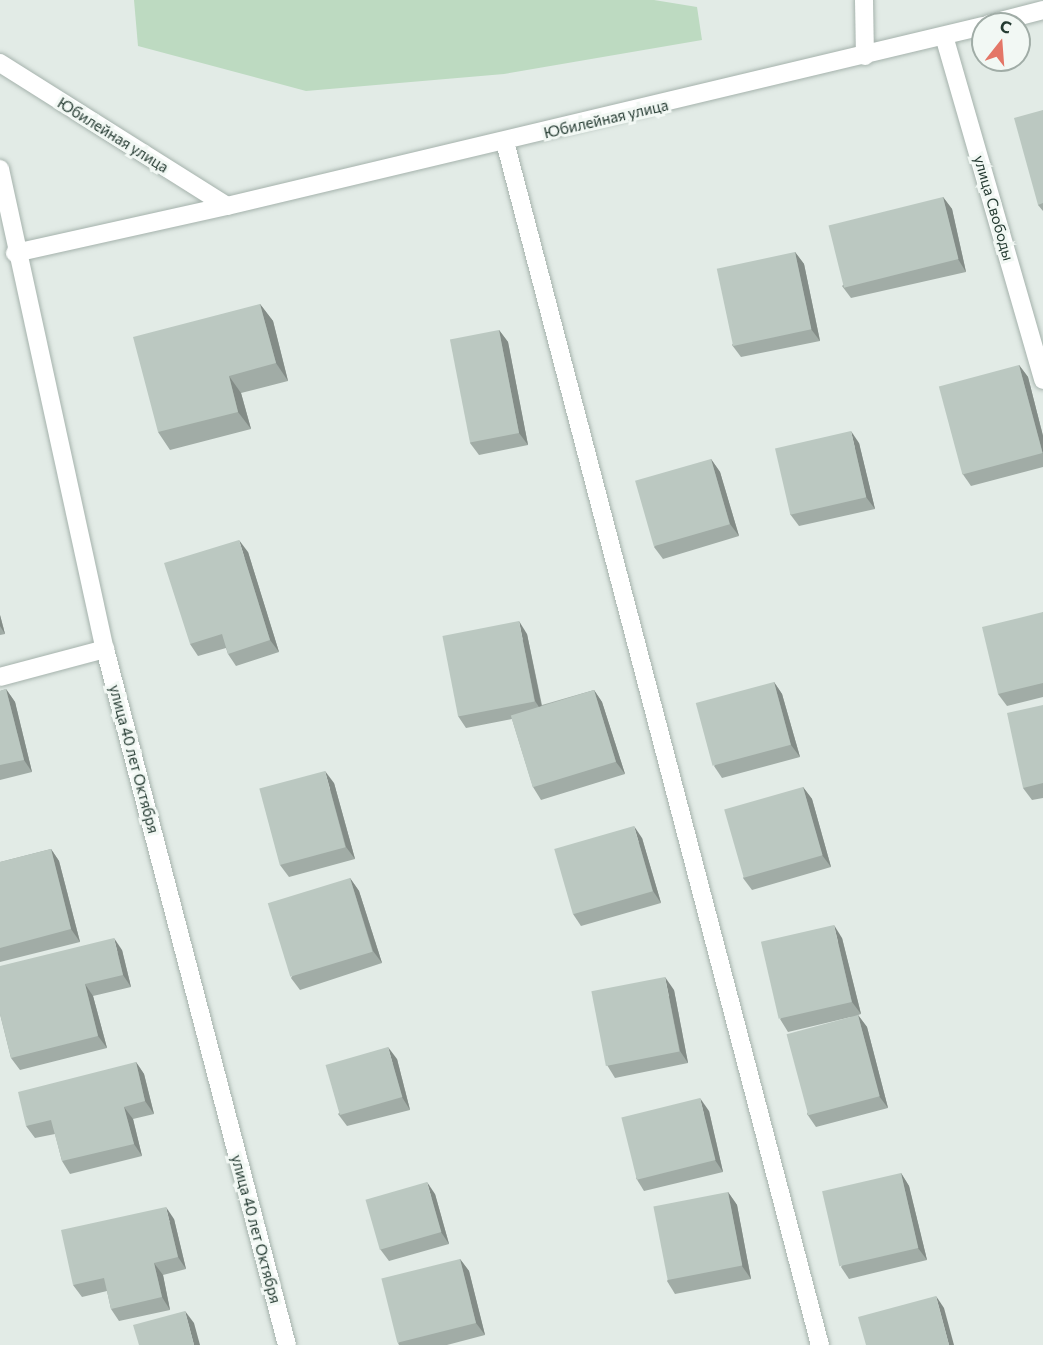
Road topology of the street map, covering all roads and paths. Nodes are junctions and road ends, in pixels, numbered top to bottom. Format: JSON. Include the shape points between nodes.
{"nodes":[{"id":1,"x":864,"y":0,"type":"edge"},
{"id":2,"x":971,"y":29,"type":"edge"},
{"id":3,"x":944,"y":36,"type":"junction"},
{"id":4,"x":865,"y":56,"type":"junction"},
{"id":5,"x":0,"y":63,"type":"edge"},
{"id":6,"x":505,"y":142,"type":"junction"},
{"id":7,"x":0,"y":169,"type":"edge"},
{"id":8,"x":227,"y":206,"type":"junction"},
{"id":9,"x":15,"y":254,"type":"junction"},
{"id":10,"x":1043,"y":380,"type":"edge"},
{"id":11,"x":105,"y":649,"type":"junction"},
{"id":12,"x":0,"y":677,"type":"edge"},
{"id":13,"x":286,"y":1345,"type":"edge"},
{"id":14,"x":820,"y":1345,"type":"edge"}],
"edges":[{"from":1,"to":4,"type":"street"},
{"from":2,"to":3,"type":"street","name":"Юбилейная улица"},
{"from":3,"to":4,"type":"street","name":"Юбилейная улица"},
{"from":3,"to":10,"type":"street","name":"улица Свободы"},
{"from":4,"to":6,"type":"street","name":"Юбилейная улица"},
{"from":5,"to":8,"type":"street","name":"Юбилейная улица"},
{"from":6,"to":8,"type":"street","name":"Юбилейная улица"},
{"from":6,"to":14,"type":"street"},
{"from":7,"to":9,"type":"street","name":"улица 40 лет Октября"},
{"from":8,"to":9,"type":"street","name":"Юбилейная улица"},
{"from":9,"to":11,"type":"street","name":"улица 40 лет Октября"},
{"from":11,"to":12,"type":"street"},
{"from":11,"to":13,"type":"street","name":"улица 40 лет Октября"}]}
